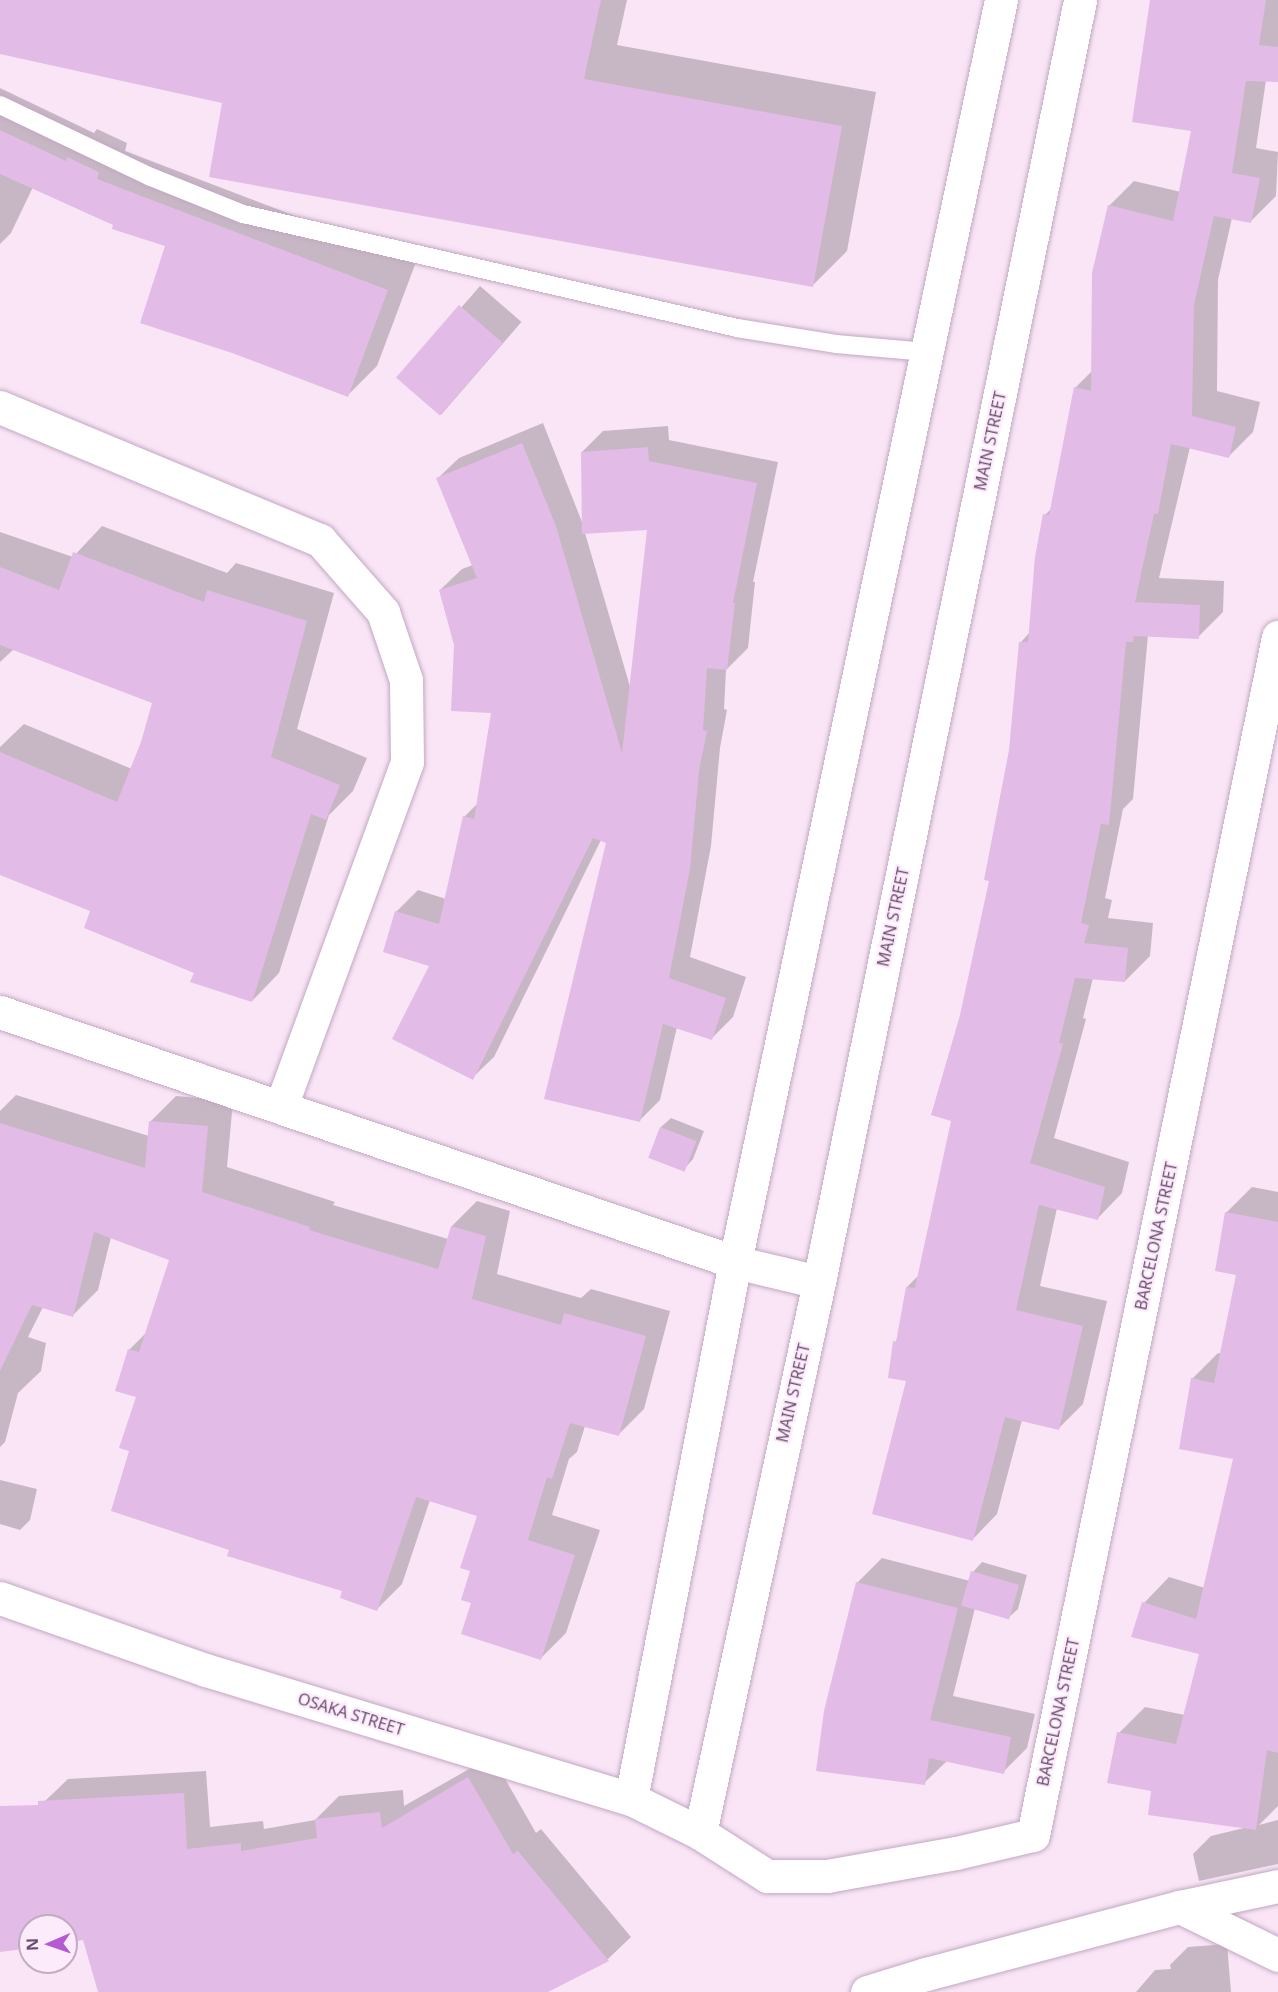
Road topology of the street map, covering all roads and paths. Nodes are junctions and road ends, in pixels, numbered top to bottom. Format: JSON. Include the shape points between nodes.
{"nodes":[{"id":1,"x":1001,"y":0,"type":"edge"},
{"id":2,"x":1080,"y":0,"type":"edge"},
{"id":3,"x":0,"y":105,"type":"edge"},
{"id":4,"x":927,"y":352,"type":"junction"},
{"id":5,"x":0,"y":407,"type":"edge"},
{"id":6,"x":1278,"y":637,"type":"edge"},
{"id":7,"x":0,"y":1012,"type":"edge"},
{"id":8,"x":281,"y":1107,"type":"junction"},
{"id":9,"x":735,"y":1262,"type":"junction"},
{"id":10,"x":819,"y":1282,"type":"junction"},
{"id":11,"x":0,"y":1598,"type":"edge"},
{"id":12,"x":631,"y":1799,"type":"junction"},
{"id":13,"x":700,"y":1833,"type":"junction"},
{"id":14,"x":1033,"y":1835,"type":"joint"},
{"id":15,"x":1278,"y":1886,"type":"edge"},
{"id":16,"x":1180,"y":1907,"type":"junction"},
{"id":17,"x":1278,"y":1955,"type":"edge"},
{"id":18,"x":867,"y":1992,"type":"edge"}],
"edges":[{"from":1,"to":4,"type":"street"},
{"from":2,"to":10,"type":"street","name":"MAIN STREET"},
{"from":3,"to":4,"type":"lane","via":[[151,177],[243,213],[737,328],[836,344]]},
{"from":4,"to":9,"type":"street"},
{"from":5,"to":8,"type":"street","via":[[320,540],[383,612],[406,680],[407,762]]},
{"from":6,"to":14,"type":"street","name":"BARCELONA STREET"},
{"from":7,"to":8,"type":"street"},
{"from":8,"to":9,"type":"street"},
{"from":9,"to":10,"type":"street"},
{"from":9,"to":12,"type":"street"},
{"from":10,"to":13,"type":"street","name":"MAIN STREET"},
{"from":11,"to":12,"type":"street","name":"OSAKA STREET","via":[[206,1670]]},
{"from":12,"to":13,"type":"street","name":"OSAKA STREET"},
{"from":13,"to":14,"type":"street","name":"OSAKA STREET","via":[[767,1876],[827,1876]]},
{"from":15,"to":16,"type":"street"},
{"from":16,"to":17,"type":"street"},
{"from":16,"to":18,"type":"street"}]}
